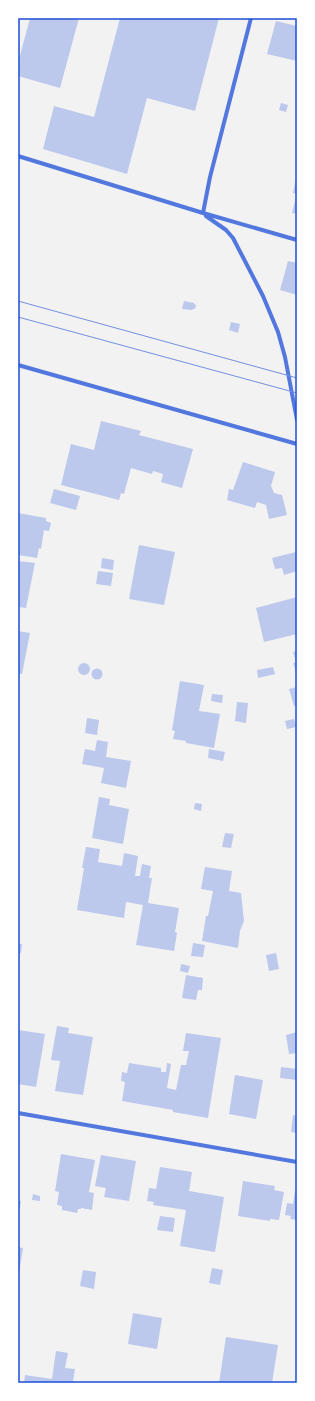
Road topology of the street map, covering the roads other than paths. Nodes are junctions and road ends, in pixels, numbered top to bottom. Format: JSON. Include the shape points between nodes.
{"nodes":[{"id":1,"x":251,"y":18,"type":"edge"},
{"id":2,"x":18,"y":156,"type":"edge"},
{"id":3,"x":203,"y":214,"type":"junction"},
{"id":4,"x":297,"y":240,"type":"edge"},
{"id":5,"x":18,"y":365,"type":"edge"},
{"id":6,"x":297,"y":420,"type":"edge"},
{"id":7,"x":297,"y":444,"type":"edge"},
{"id":8,"x":18,"y":1113,"type":"edge"},
{"id":9,"x":297,"y":1162,"type":"edge"}],
"edges":[{"from":1,"to":3,"type":"street","via":[[210,177]]},
{"from":2,"to":3,"type":"street"},
{"from":3,"to":4,"type":"street"},
{"from":3,"to":6,"type":"street","via":[[233,238],[263,296],[278,332]]},
{"from":5,"to":7,"type":"street"},
{"from":8,"to":9,"type":"street"}]}
